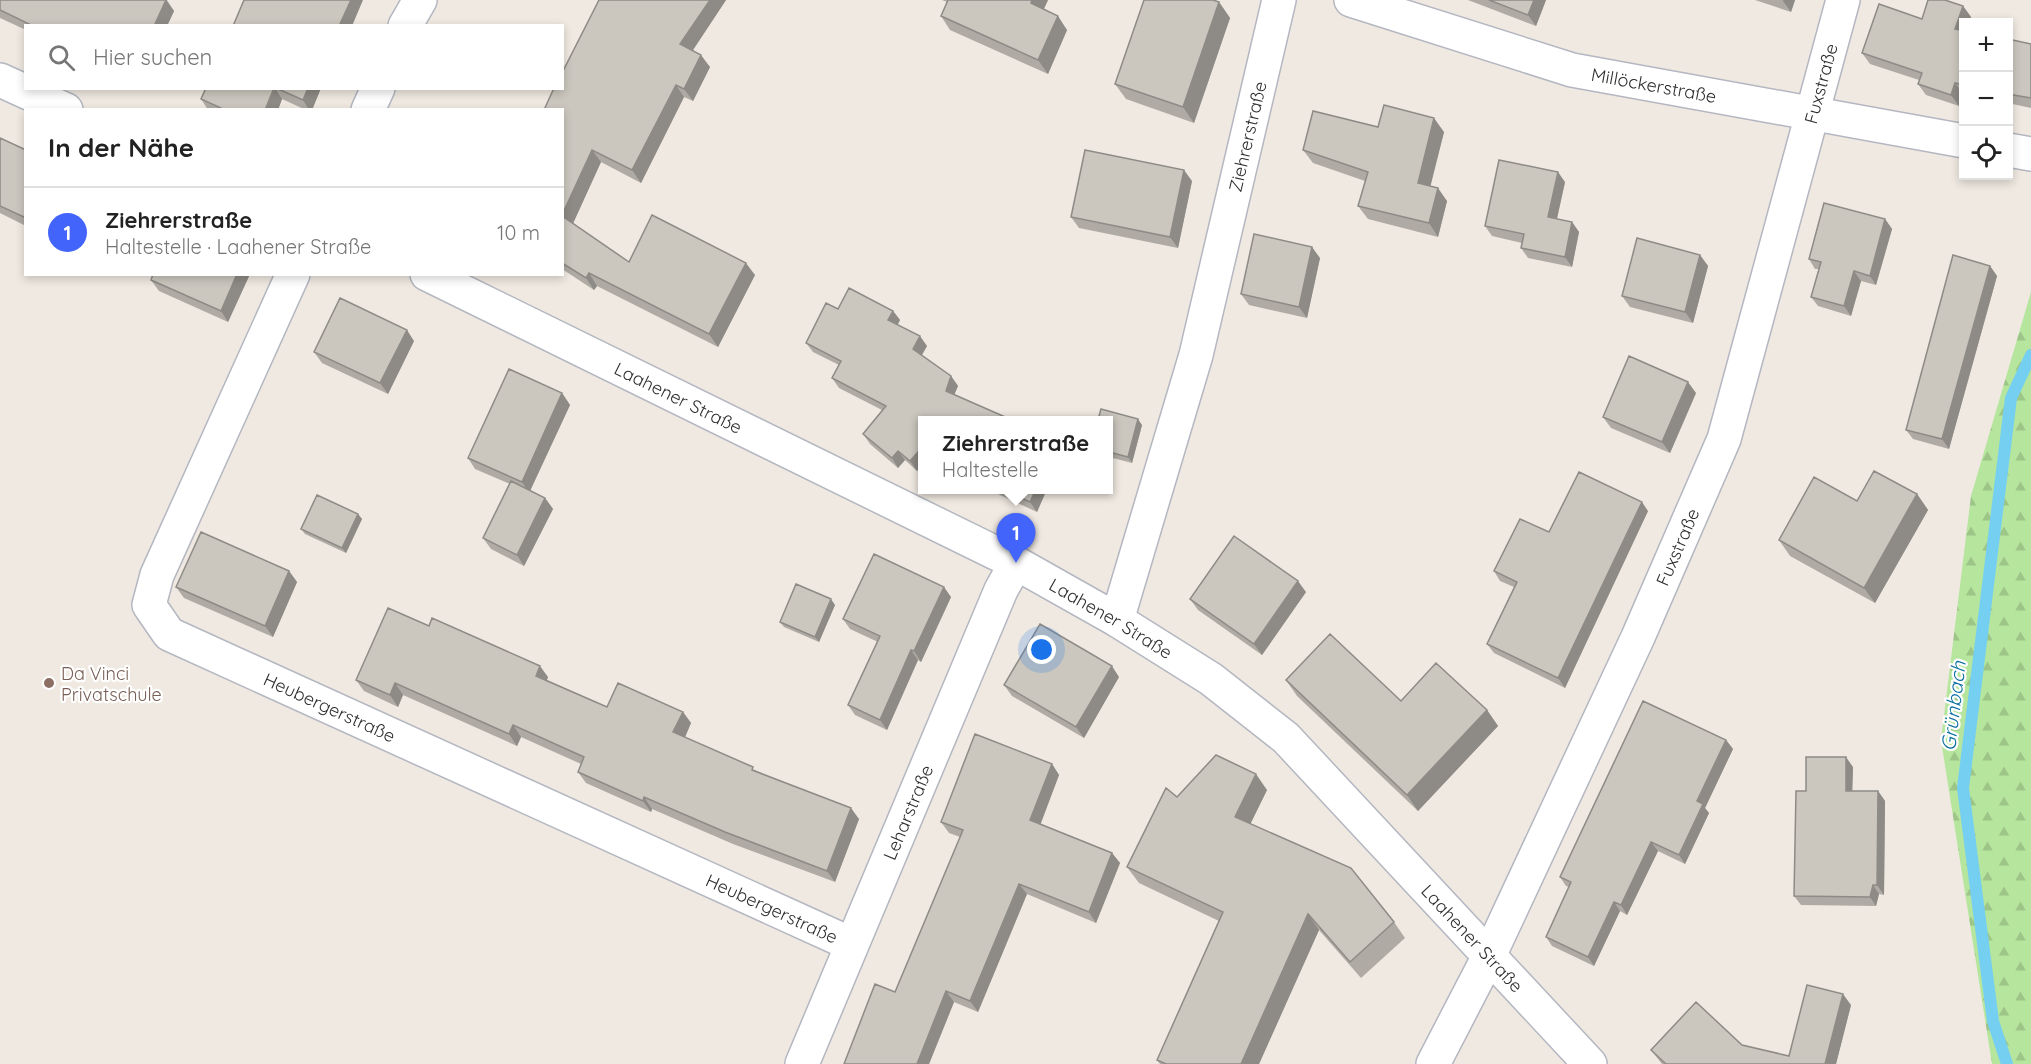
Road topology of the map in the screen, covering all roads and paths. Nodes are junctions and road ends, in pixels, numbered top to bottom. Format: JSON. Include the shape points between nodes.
{"nodes":[{"id":1,"x":420,"y":0,"type":"edge"},
{"id":2,"x":1279,"y":0,"type":"edge"},
{"id":3,"x":1352,"y":0,"type":"edge"},
{"id":4,"x":1842,"y":0,"type":"edge"},
{"id":5,"x":406,"y":24,"type":"edge"},
{"id":6,"x":0,"y":80,"type":"edge"},
{"id":7,"x":377,"y":90,"type":"edge"},
{"id":8,"x":62,"y":108,"type":"edge"},
{"id":9,"x":369,"y":108,"type":"edge"},
{"id":10,"x":1811,"y":113,"type":"junction"},
{"id":11,"x":1959,"y":140,"type":"edge"},
{"id":12,"x":2013,"y":151,"type":"edge"},
{"id":13,"x":2031,"y":154,"type":"edge"},
{"id":14,"x":292,"y":276,"type":"edge"},
{"id":15,"x":431,"y":276,"type":"edge"},
{"id":16,"x":1016,"y":563,"type":"junction"},
{"id":17,"x":1117,"y":620,"type":"junction"},
{"id":18,"x":850,"y":944,"type":"junction"},
{"id":19,"x":1490,"y":954,"type":"junction"},
{"id":20,"x":802,"y":1064,"type":"edge"},
{"id":21,"x":1433,"y":1064,"type":"edge"},
{"id":22,"x":1590,"y":1064,"type":"edge"}],
"edges":[{"from":1,"to":5,"type":"street"},
{"from":2,"to":17,"type":"street","name":"Ziehrerstraße","via":[[1196,355]]},
{"from":3,"to":10,"type":"street","name":"Millöckerstraße","via":[[1572,70]]},
{"from":4,"to":10,"type":"street","name":"Fuxstraße"},
{"from":6,"to":8,"type":"street"},
{"from":7,"to":9,"type":"street"},
{"from":10,"to":11,"type":"street","name":"Millöckerstraße"},
{"from":10,"to":19,"type":"street","name":"Fuxstraße","via":[[1724,439],[1638,637]]},
{"from":12,"to":13,"type":"street"},
{"from":14,"to":18,"type":"street","name":"Heubergerstraße","via":[[157,575],[149,605],[169,634]]},
{"from":15,"to":16,"type":"street","name":"Laahener Straße"},
{"from":16,"to":17,"type":"street","name":"Laahener Straße"},
{"from":16,"to":18,"type":"street","name":"Leharstraße"},
{"from":17,"to":19,"type":"street","name":"Laahener Straße","via":[[1211,678],[1286,738]]},
{"from":18,"to":20,"type":"street","name":"Leharstraße"},
{"from":19,"to":21,"type":"street","name":"Fuxstraße"},
{"from":19,"to":22,"type":"street","name":"Laahener Straße"}]}
